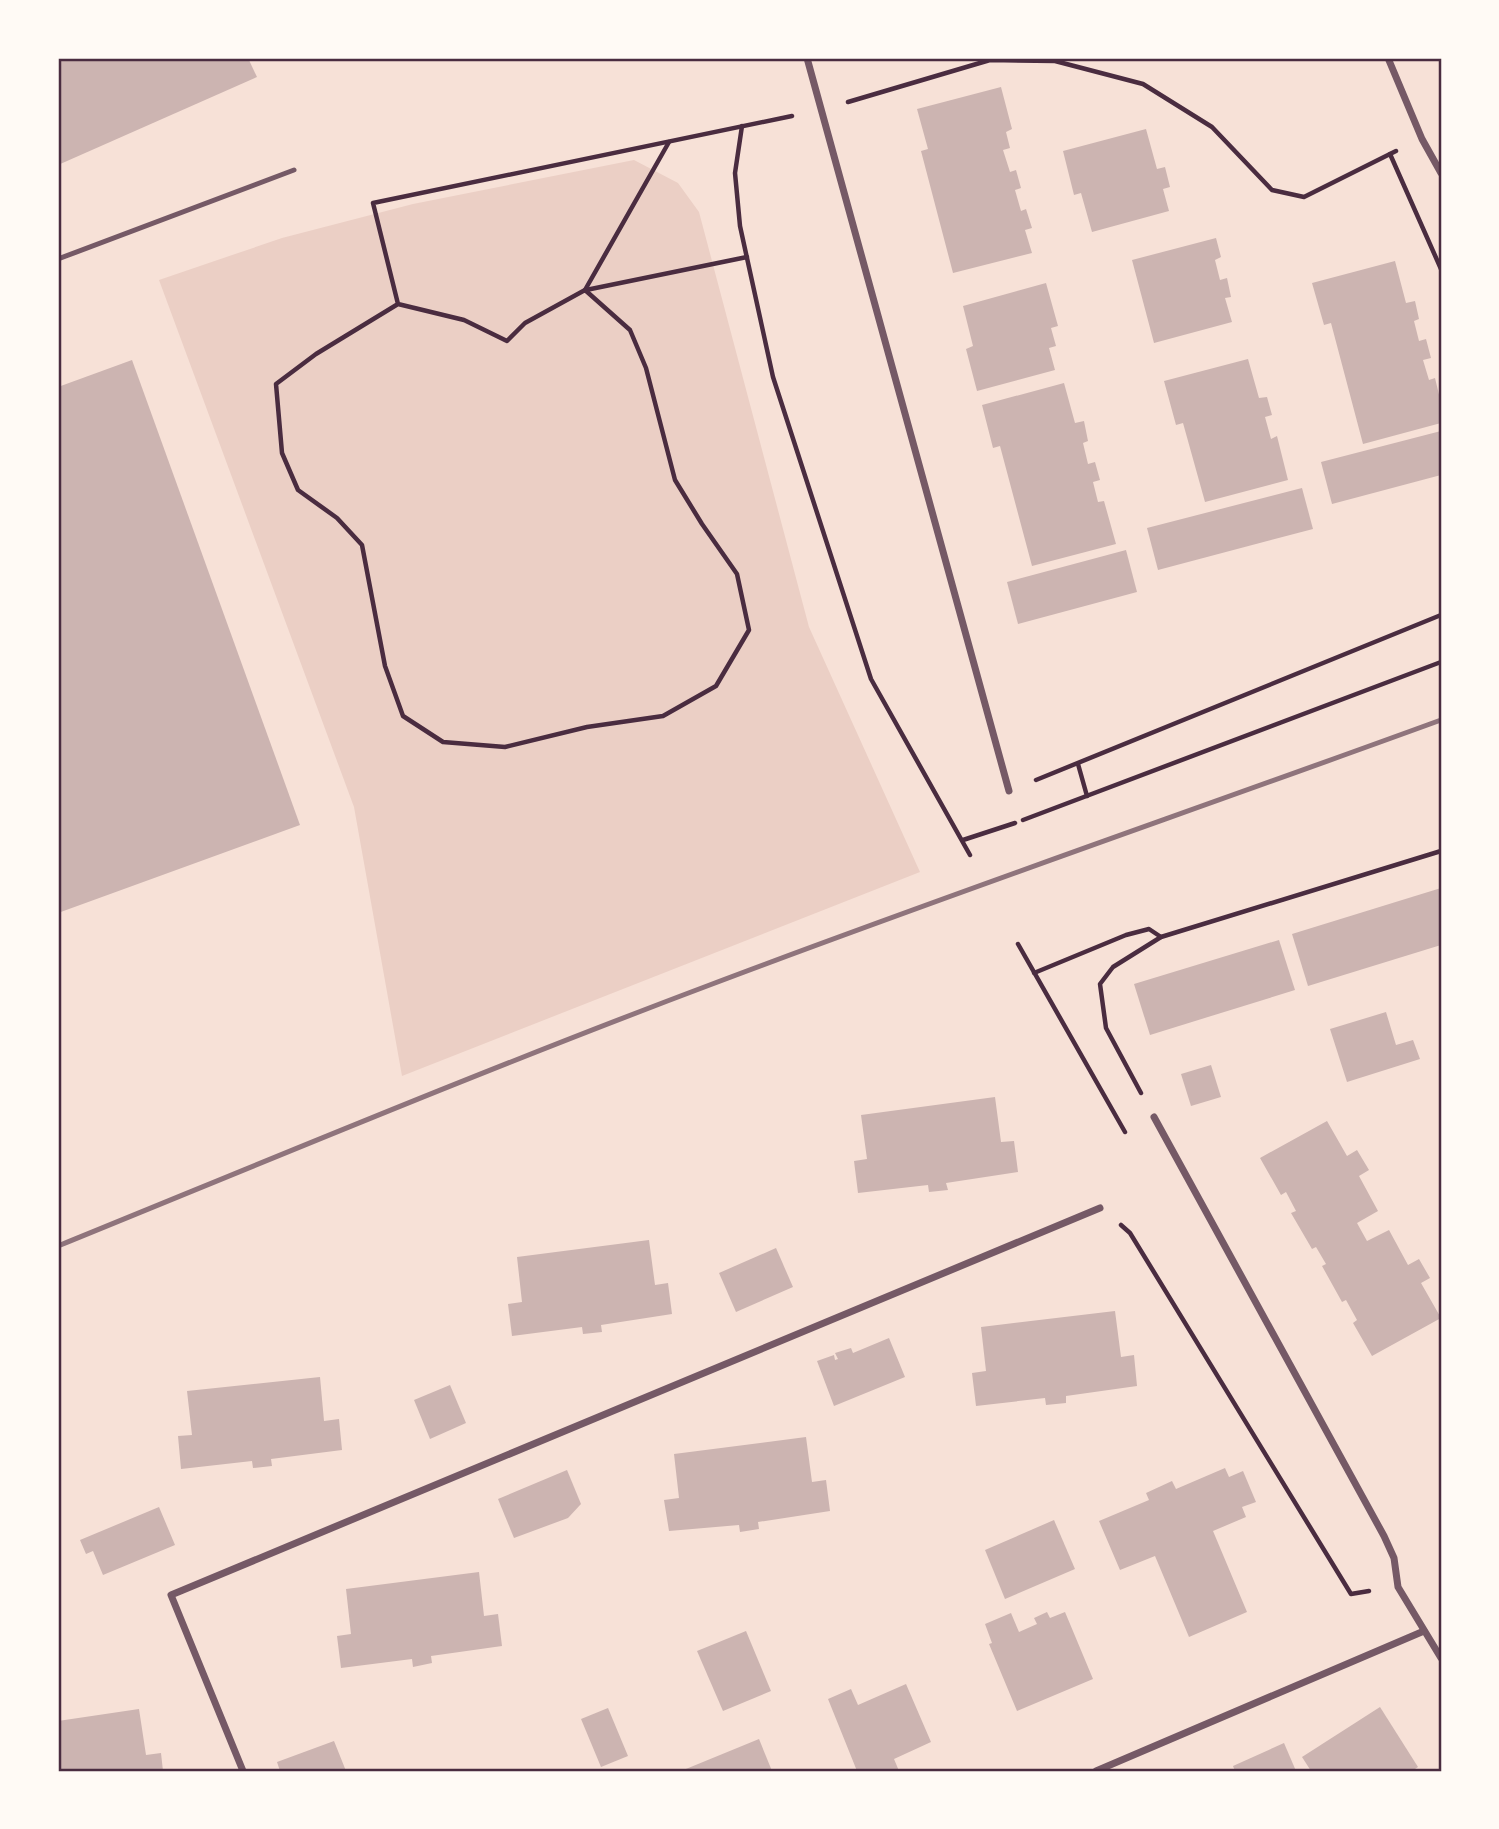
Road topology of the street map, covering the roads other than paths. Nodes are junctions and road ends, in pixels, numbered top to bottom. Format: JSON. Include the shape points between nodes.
{"nodes":[{"id":1,"x":807,"y":58,"type":"edge"},
{"id":2,"x":1388,"y":58,"type":"edge"},
{"id":3,"x":294,"y":170,"type":"dead end"},
{"id":4,"x":1441,"y":173,"type":"edge"},
{"id":5,"x":58,"y":259,"type":"edge"},
{"id":6,"x":1009,"y":791,"type":"road end"},
{"id":7,"x":1154,"y":1117,"type":"road end"},
{"id":8,"x":1100,"y":1208,"type":"road end"},
{"id":9,"x":1424,"y":1631,"type":"junction"},
{"id":10,"x":1438,"y":1645,"type":"edge"},
{"id":11,"x":1441,"y":1658,"type":"edge"},
{"id":12,"x":243,"y":1771,"type":"edge"},
{"id":13,"x":1096,"y":1771,"type":"edge"}],
"edges":[{"from":1,"to":6,"type":"street"},
{"from":2,"to":4,"type":"street"},
{"from":3,"to":5,"type":"lane"},
{"from":7,"to":9,"type":"street","via":[[1384,1536],[1394,1558],[1398,1587]]},
{"from":8,"to":12,"type":"street","via":[[171,1595]]},
{"from":9,"to":10,"type":"street"},
{"from":9,"to":13,"type":"street"},
{"from":10,"to":11,"type":"street"}]}
